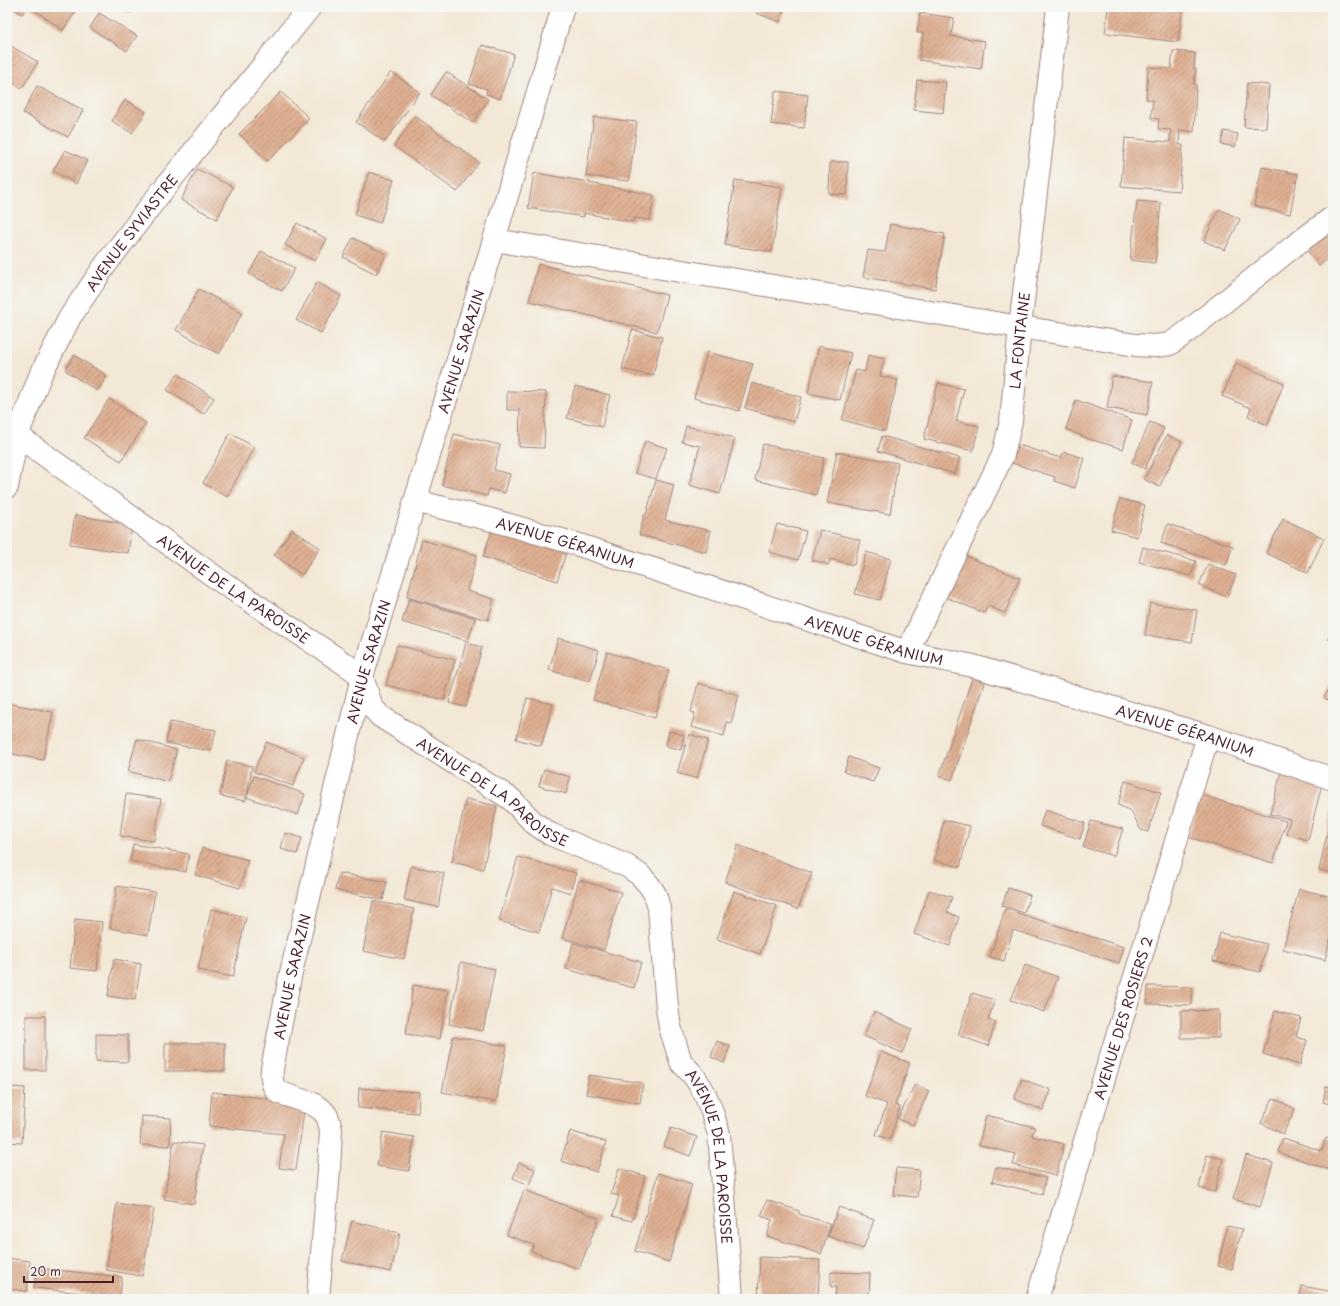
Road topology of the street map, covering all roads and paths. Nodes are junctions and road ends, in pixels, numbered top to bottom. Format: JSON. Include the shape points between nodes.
{"nodes":[{"id":1,"x":310,"y":7,"type":"edge"},
{"id":2,"x":563,"y":7,"type":"edge"},
{"id":3,"x":1058,"y":7,"type":"edge"},
{"id":4,"x":1333,"y":217,"type":"edge"},
{"id":5,"x":494,"y":240,"type":"junction"},
{"id":6,"x":1020,"y":328,"type":"junction"},
{"id":7,"x":12,"y":432,"type":"edge"},
{"id":8,"x":7,"y":487,"type":"edge"},
{"id":9,"x":415,"y":501,"type":"junction"},
{"id":10,"x":907,"y":652,"type":"junction"},
{"id":11,"x":362,"y":677,"type":"junction"},
{"id":12,"x":1208,"y":736,"type":"junction"},
{"id":13,"x":1333,"y":779,"type":"edge"},
{"id":14,"x":318,"y":1299,"type":"edge"},
{"id":15,"x":732,"y":1299,"type":"edge"},
{"id":16,"x":1037,"y":1299,"type":"edge"}],
"edges":[{"from":1,"to":7,"type":"street","name":"AVENUE SYVIASTRE","via":[[106,264],[70,317]]},
{"from":2,"to":5,"type":"street","name":"AVENUE SARAZIN"},
{"from":3,"to":6,"type":"street","name":"LA FONTAINE"},
{"from":4,"to":6,"type":"street","via":[[1170,344],[1136,345]]},
{"from":5,"to":6,"type":"street"},
{"from":5,"to":9,"type":"street","name":"AVENUE SARAZIN"},
{"from":6,"to":10,"type":"street","name":"LA FONTAINE","via":[[1012,421],[1003,455]]},
{"from":7,"to":8,"type":"street","name":"AVENUE SYVIASTRE"},
{"from":7,"to":11,"type":"street","name":"AVENUE DE LA PAROISSE","via":[[222,582]]},
{"from":9,"to":10,"type":"street","name":"AVENUE GÉRANIUM","via":[[576,544]]},
{"from":9,"to":11,"type":"street","name":"AVENUE SARAZIN"},
{"from":10,"to":12,"type":"street","name":"AVENUE GÉRANIUM","via":[[973,666]]},
{"from":11,"to":14,"type":"street","name":"AVENUE SARAZIN","via":[[290,977],[271,1075],[278,1092],[313,1104],[322,1110],[327,1116],[331,1130]]},
{"from":11,"to":15,"type":"street","name":"AVENUE DE LA PAROISSE","via":[[371,706],[380,716],[511,800],[534,824],[550,834],[627,866],[640,875],[655,894],[661,919],[670,1027],[681,1062],[704,1092],[719,1134]]},
{"from":12,"to":13,"type":"street","name":"AVENUE GÉRANIUM"},
{"from":12,"to":16,"type":"street","name":"AVENUE DES ROSIERS 2"}]}
